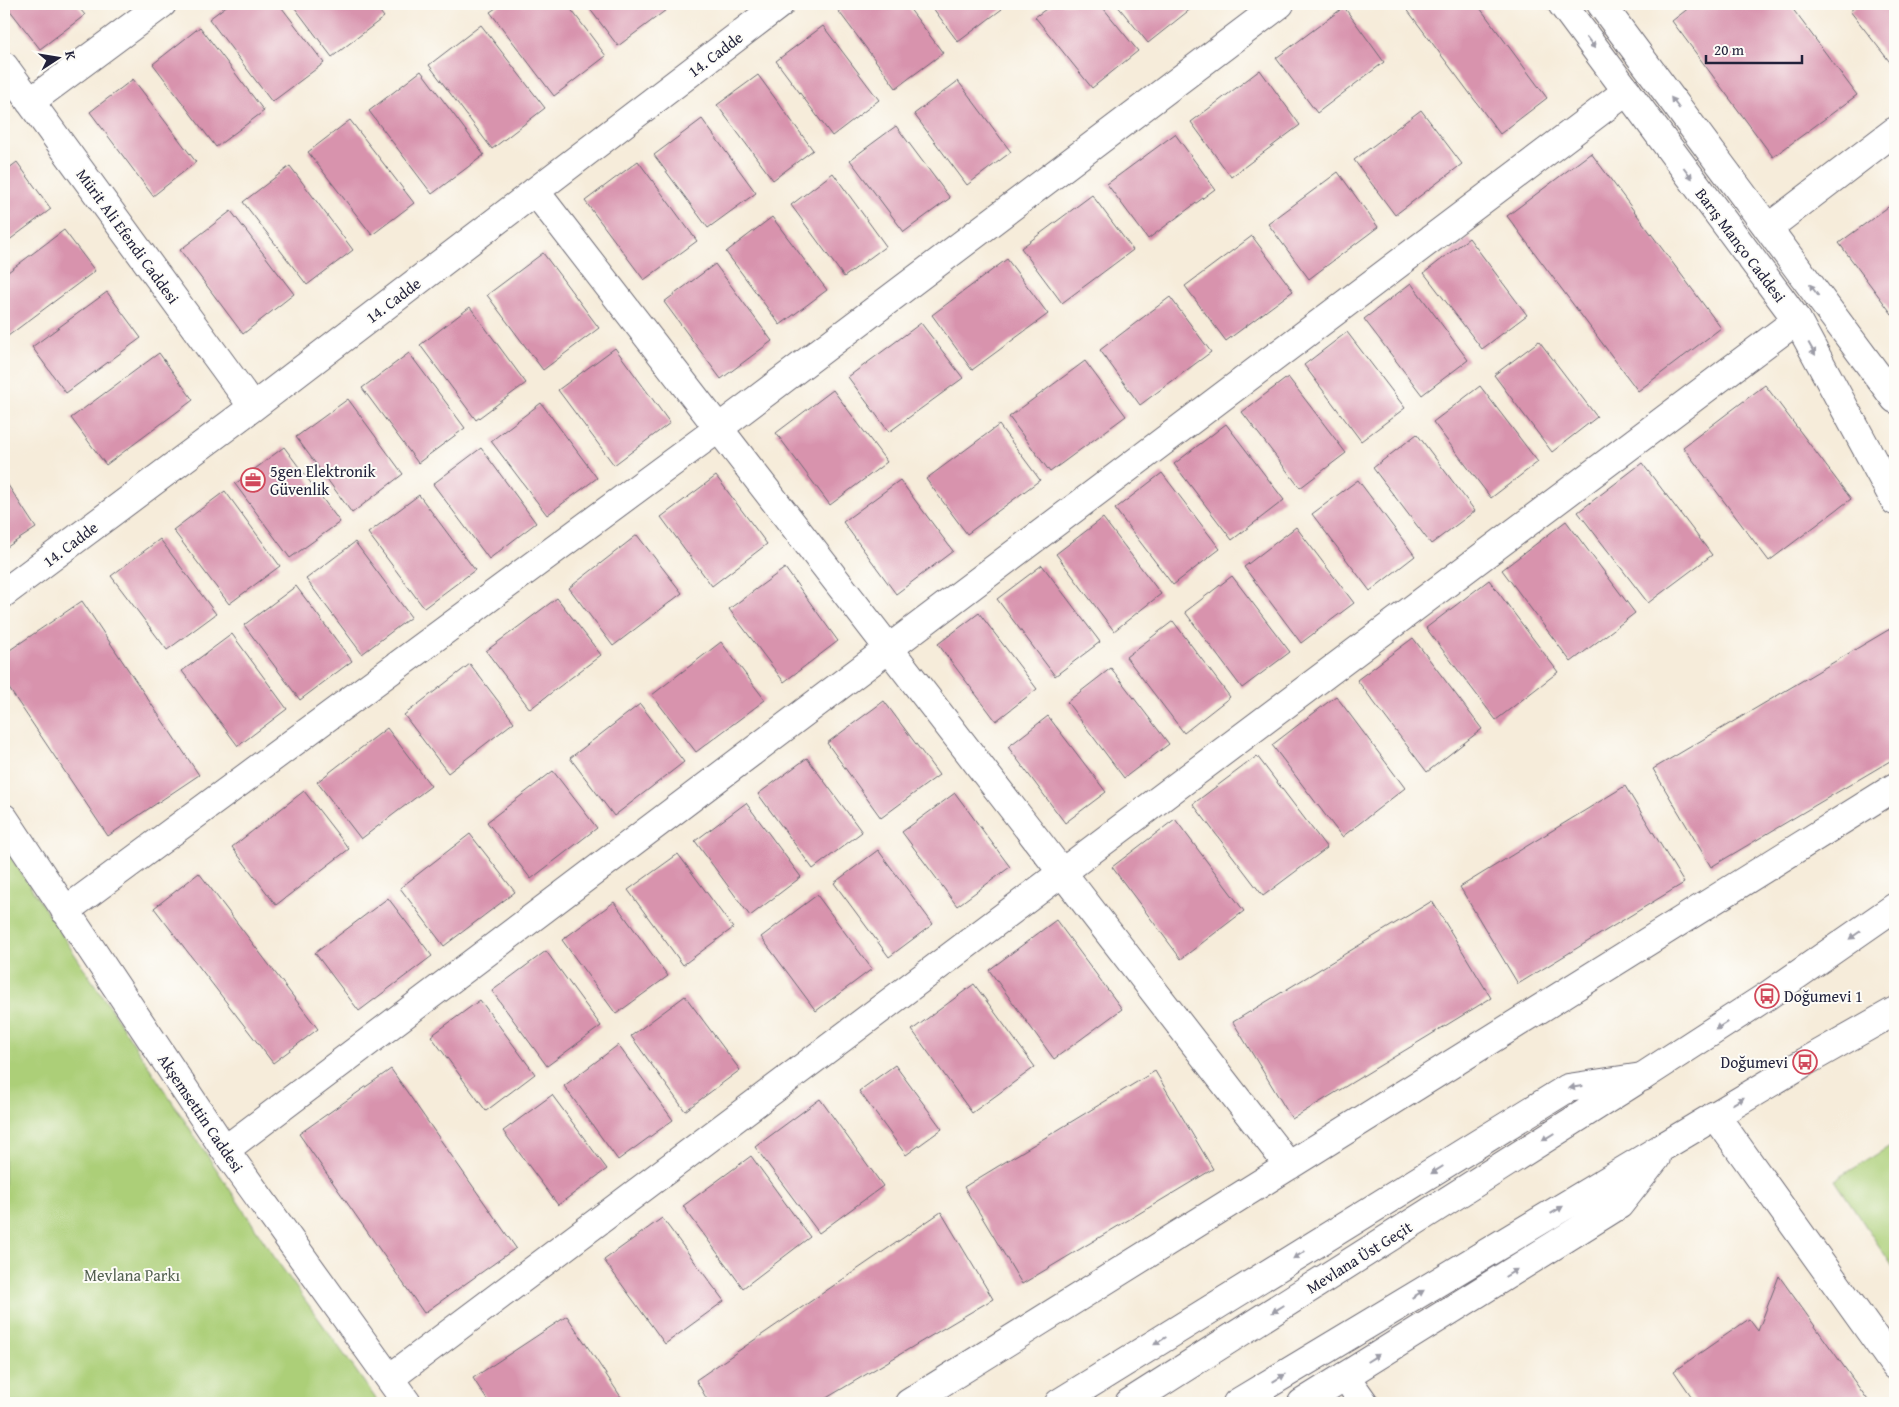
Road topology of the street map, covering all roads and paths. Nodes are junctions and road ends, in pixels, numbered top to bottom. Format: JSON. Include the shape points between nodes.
{"nodes":[{"id":1,"x":162,"y":4,"type":"edge"},
{"id":2,"x":780,"y":4,"type":"edge"},
{"id":3,"x":1280,"y":4,"type":"edge"},
{"id":4,"x":1562,"y":4,"type":"edge"},
{"id":5,"x":1610,"y":7,"type":"edge"},
{"id":6,"x":4,"y":66,"type":"edge"},
{"id":7,"x":1627,"y":91,"type":"junction"},
{"id":8,"x":30,"y":102,"type":"junction"},
{"id":9,"x":1895,"y":131,"type":"edge"},
{"id":10,"x":535,"y":191,"type":"junction"},
{"id":11,"x":1768,"y":228,"type":"junction"},
{"id":12,"x":1797,"y":320,"type":"junction"},
{"id":13,"x":1895,"y":399,"type":"edge"},
{"id":14,"x":253,"y":407,"type":"junction"},
{"id":15,"x":719,"y":428,"type":"junction"},
{"id":16,"x":1895,"y":501,"type":"edge"},
{"id":17,"x":4,"y":593,"type":"edge"},
{"id":18,"x":889,"y":648,"type":"junction"},
{"id":19,"x":1895,"y":787,"type":"edge"},
{"id":20,"x":4,"y":818,"type":"edge"},
{"id":21,"x":1062,"y":872,"type":"junction"},
{"id":22,"x":1895,"y":907,"type":"edge"},
{"id":23,"x":65,"y":912,"type":"junction"},
{"id":24,"x":1895,"y":1011,"type":"edge"},
{"id":25,"x":1642,"y":1078,"type":"junction"},
{"id":26,"x":1715,"y":1115,"type":"junction"},
{"id":27,"x":1666,"y":1145,"type":"junction"},
{"id":28,"x":225,"y":1150,"type":"junction"},
{"id":29,"x":1289,"y":1166,"type":"junction"},
{"id":30,"x":1895,"y":1366,"type":"edge"},
{"id":31,"x":1345,"y":1376,"type":"junction"},
{"id":32,"x":390,"y":1378,"type":"junction"},
{"id":33,"x":407,"y":1403,"type":"edge"},
{"id":34,"x":909,"y":1403,"type":"edge"},
{"id":35,"x":1059,"y":1403,"type":"edge"},
{"id":36,"x":1129,"y":1403,"type":"edge"},
{"id":37,"x":1237,"y":1403,"type":"edge"},
{"id":38,"x":1302,"y":1403,"type":"edge"},
{"id":39,"x":1364,"y":1403,"type":"edge"}],
"edges":[{"from":1,"to":8,"type":"main road"},
{"from":2,"to":10,"type":"main road","name":"14. Cadde"},
{"from":3,"to":15,"type":"main road"},
{"from":4,"to":7,"type":"main road","name":"Barış Manço Caddesi","one_way":true},
{"from":11,"to":5,"type":"main road","name":"Barış Manço Caddesi","one_way":true},
{"from":6,"to":8,"type":"main road","name":"Mürit Ali Efendi Caddesi"},
{"from":7,"to":12,"type":"main road","name":"Barış Manço Caddesi","one_way":true},
{"from":7,"to":18,"type":"main road"},
{"from":8,"to":14,"type":"main road","name":"Mürit Ali Efendi Caddesi"},
{"from":9,"to":11,"type":"main road"},
{"from":10,"to":14,"type":"main road","name":"14. Cadde"},
{"from":10,"to":15,"type":"main road"},
{"from":13,"to":11,"type":"main road","name":"Barış Manço Caddesi","one_way":true},
{"from":12,"to":16,"type":"main road","name":"Barış Manço Caddesi","one_way":true},
{"from":12,"to":21,"type":"main road"},
{"from":14,"to":17,"type":"main road","name":"14. Cadde"},
{"from":15,"to":18,"type":"main road"},
{"from":15,"to":23,"type":"main road"},
{"from":18,"to":21,"type":"main road"},
{"from":18,"to":28,"type":"main road"},
{"from":19,"to":29,"type":"main road"},
{"from":20,"to":23,"type":"main road","name":"Akşemsettin Caddesi"},
{"from":21,"to":29,"type":"main road"},
{"from":21,"to":32,"type":"main road"},
{"from":22,"to":25,"type":"main road","name":"Mevlana Üst Geçit","one_way":true},
{"from":23,"to":28,"type":"main road","name":"Akşemsettin Caddesi"},
{"from":26,"to":24,"type":"main road","one_way":true},
{"from":25,"to":35,"type":"main road","one_way":true,"via":[[1568,1088]]},
{"from":25,"to":36,"type":"main road","name":"Mevlana Üst Geçit","one_way":true},
{"from":26,"to":27,"type":"main road"},
{"from":26,"to":30,"type":"main road"},
{"from":31,"to":27,"type":"main road","one_way":true,"via":[[1619,1205]]},
{"from":37,"to":27,"type":"main road","one_way":true},
{"from":28,"to":32,"type":"main road","name":"Akşemsettin Caddesi"},
{"from":29,"to":34,"type":"main road"},
{"from":31,"to":38,"type":"main road"},
{"from":31,"to":39,"type":"main road"},
{"from":32,"to":33,"type":"main road","name":"Akşemsettin Caddesi"}]}
